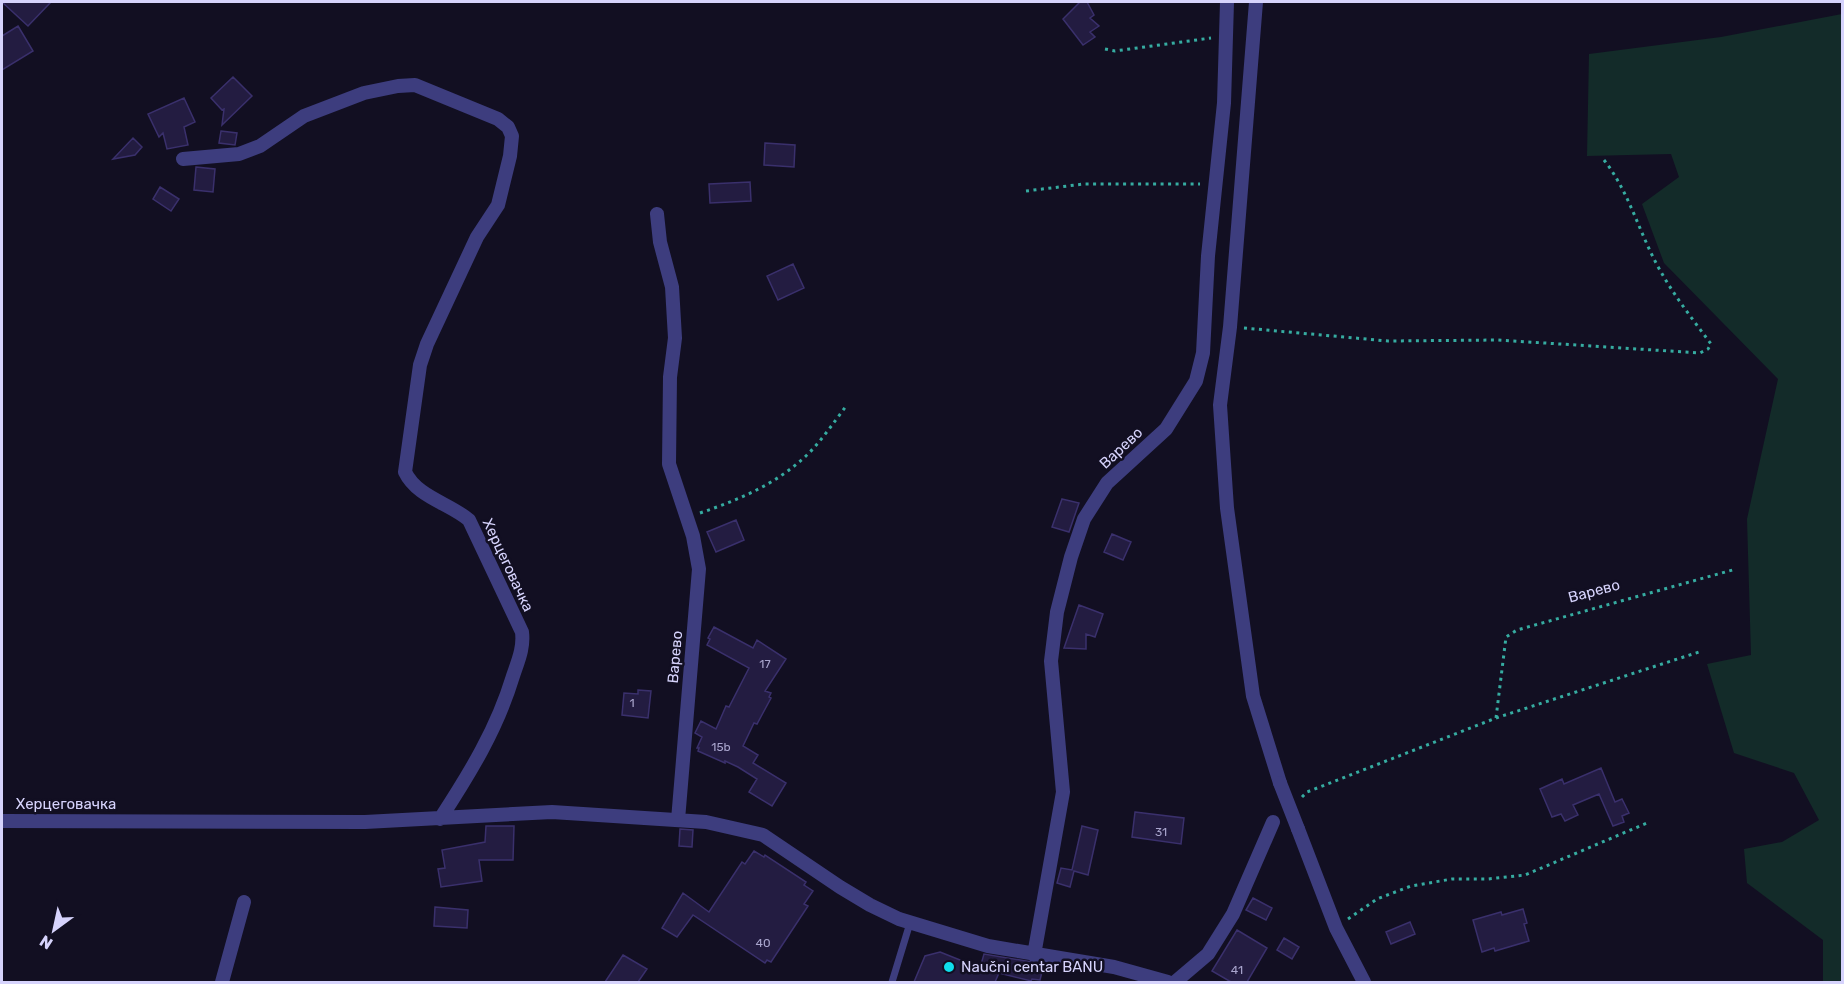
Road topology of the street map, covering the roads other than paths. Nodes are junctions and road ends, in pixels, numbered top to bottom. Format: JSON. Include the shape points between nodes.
{"nodes":[{"id":1,"x":1227,"y":2,"type":"edge"},
{"id":2,"x":1256,"y":2,"type":"edge"},
{"id":3,"x":183,"y":159,"type":"dead end"},
{"id":4,"x":657,"y":214,"type":"dead end"},
{"id":5,"x":1203,"y":353,"type":"junction"},
{"id":6,"x":1226,"y":359,"type":"junction"},
{"id":7,"x":440,"y":819,"type":"junction"},
{"id":8,"x":678,"y":820,"type":"junction"},
{"id":9,"x":2,"y":821,"type":"edge"},
{"id":10,"x":1273,"y":822,"type":"dead end"},
{"id":11,"x":244,"y":903,"type":"dead end"},
{"id":12,"x":910,"y":923,"type":"junction"},
{"id":13,"x":1034,"y":955,"type":"junction"},
{"id":14,"x":222,"y":982,"type":"edge"},
{"id":15,"x":892,"y":982,"type":"edge"},
{"id":16,"x":1168,"y":982,"type":"edge"},
{"id":17,"x":1175,"y":982,"type":"edge"},
{"id":18,"x":1364,"y":982,"type":"edge"}],
"edges":[{"from":1,"to":5,"type":"street","name":"Варево","via":[[1224,103],[1208,256]]},
{"from":2,"to":6,"type":"street"},
{"from":3,"to":7,"type":"street","name":"Херцеговачка","via":[[239,154],[260,146],[304,116],[364,93],[398,86],[415,85],[498,119],[512,136],[498,205],[477,237],[420,365],[405,471],[420,491],[469,520],[522,632],[523,644],[492,732]]},
{"from":4,"to":8,"type":"street","name":"Варево","via":[[672,287],[675,338],[670,377],[669,464],[693,536],[699,569]]},
{"from":5,"to":6,"type":"street"},
{"from":5,"to":13,"type":"street","name":"Варево","via":[[1196,381],[1166,429],[1107,483],[1084,519],[1071,557],[1057,612],[1051,661],[1063,792]]},
{"from":6,"to":18,"type":"street","bridge":true,"via":[[1220,405],[1227,508],[1253,696],[1280,783],[1336,928]]},
{"from":7,"to":8,"type":"street","via":[[552,812]]},
{"from":7,"to":9,"type":"street","name":"Херцеговачка"},
{"from":8,"to":12,"type":"street","via":[[763,835],[870,905]]},
{"from":10,"to":17,"type":"street","via":[[1233,914],[1208,954]]},
{"from":11,"to":14,"type":"street"},
{"from":12,"to":13,"type":"street"},
{"from":12,"to":15,"type":"lane"},
{"from":13,"to":16,"type":"street","via":[[1114,967]]}]}
